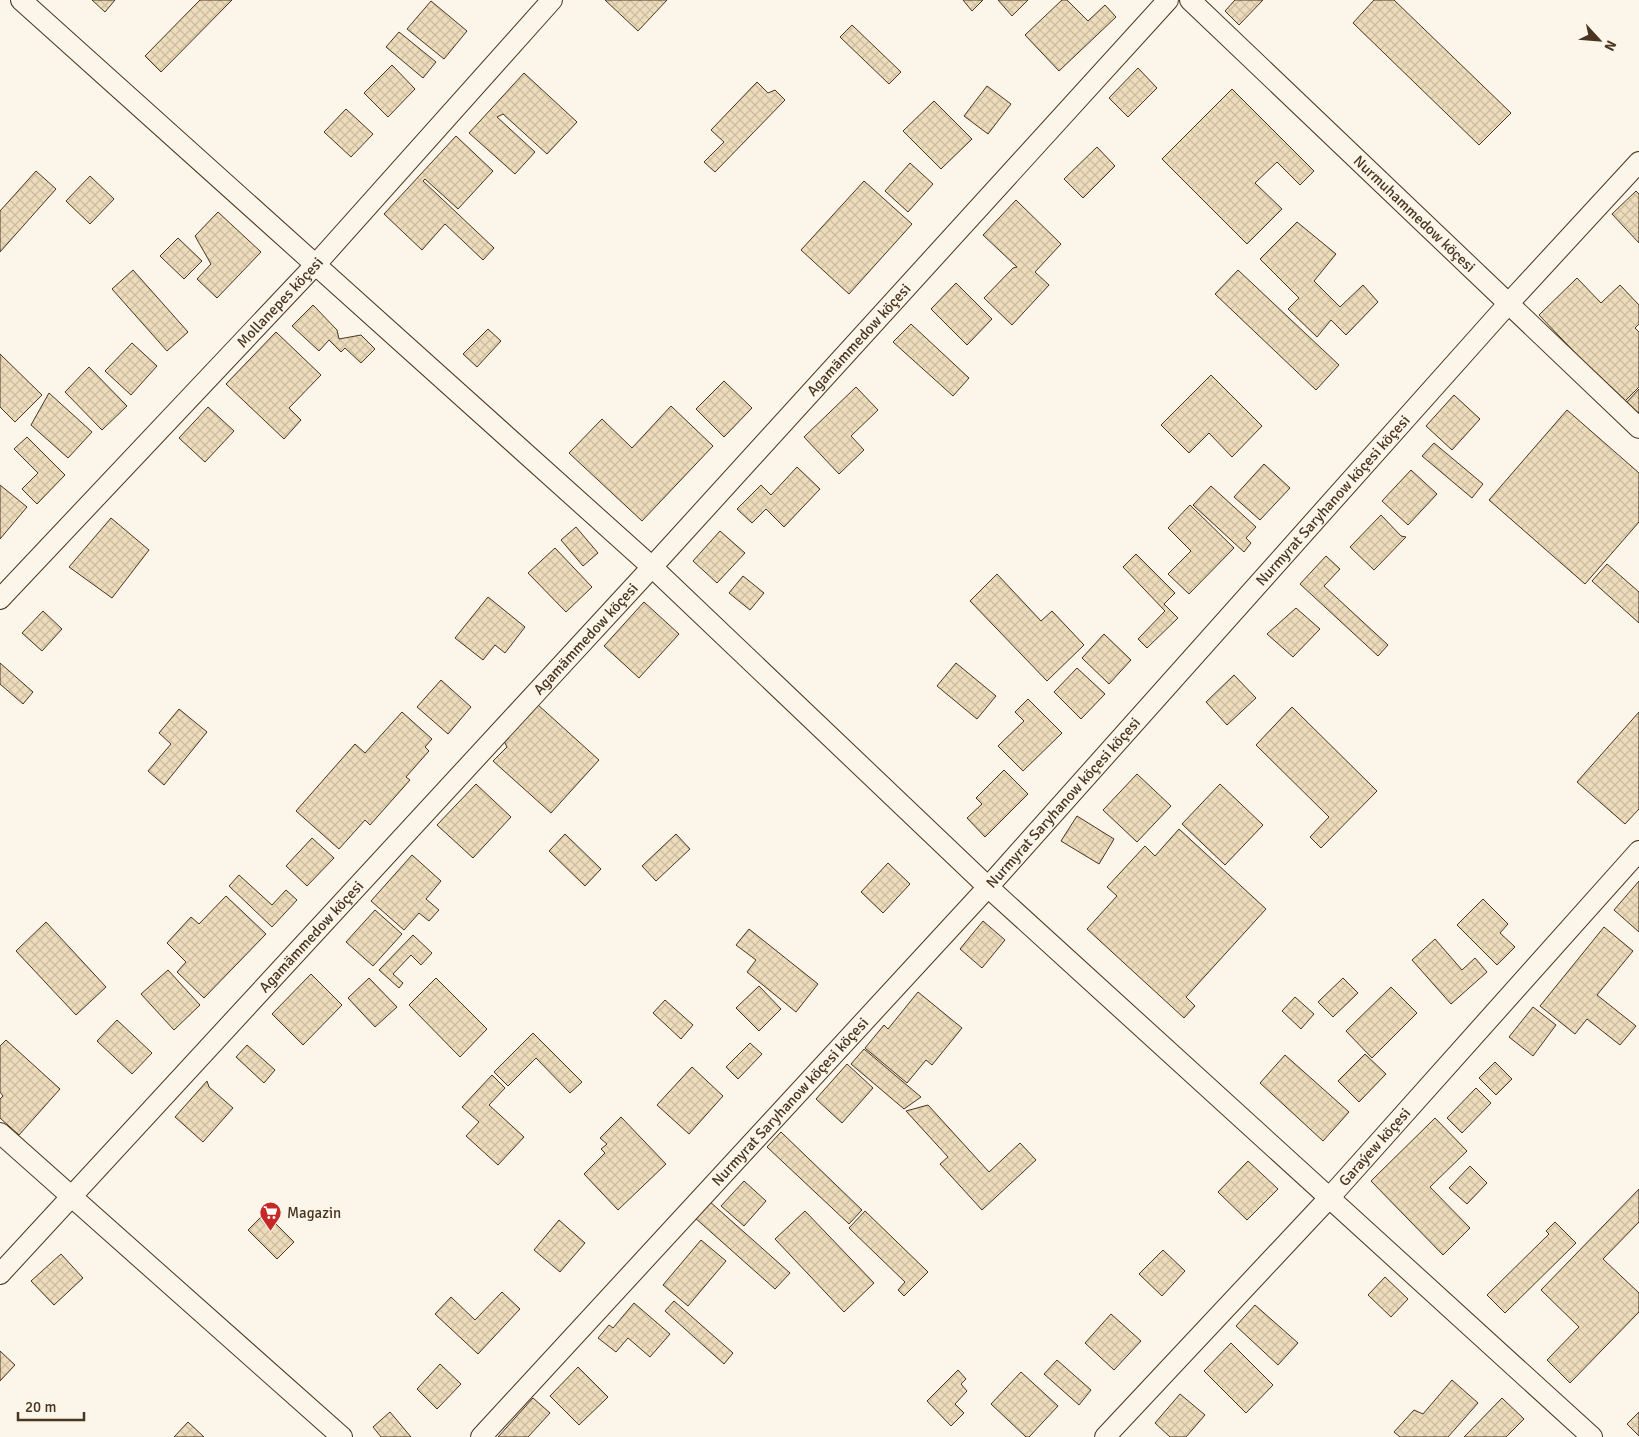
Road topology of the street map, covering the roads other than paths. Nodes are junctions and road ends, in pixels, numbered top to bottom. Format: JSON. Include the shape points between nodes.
{"nodes":[{"id":1,"x":21,"y":0,"type":"edge"},
{"id":2,"x":552,"y":0,"type":"edge"},
{"id":3,"x":1168,"y":0,"type":"edge"},
{"id":4,"x":1190,"y":0,"type":"edge"},
{"id":5,"x":1639,"y":162,"type":"edge"},
{"id":6,"x":317,"y":263,"type":"junction"},
{"id":7,"x":1509,"y":303,"type":"junction"},
{"id":8,"x":1639,"y":428,"type":"edge"},
{"id":9,"x":652,"y":567,"type":"junction"},
{"id":10,"x":0,"y":599,"type":"edge"},
{"id":11,"x":1639,"y":851,"type":"edge"},
{"id":12,"x":988,"y":887,"type":"junction"},
{"id":13,"x":0,"y":1133,"type":"edge"},
{"id":14,"x":70,"y":1196,"type":"junction"},
{"id":15,"x":1330,"y":1197,"type":"junction"},
{"id":16,"x":0,"y":1274,"type":"edge"},
{"id":17,"x":342,"y":1437,"type":"edge"},
{"id":18,"x":481,"y":1437,"type":"edge"},
{"id":19,"x":1105,"y":1437,"type":"edge"},
{"id":20,"x":1592,"y":1437,"type":"edge"}],
"edges":[{"from":1,"to":6,"type":"street"},
{"from":2,"to":6,"type":"street","name":"Mollanepes köçesi"},
{"from":3,"to":9,"type":"street","name":"Agamämmedow köçesi"},
{"from":4,"to":7,"type":"street","name":"Nurmuhammedow köçesi"},
{"from":5,"to":7,"type":"street","name":"Nurmyrat Saryhanow köçesi köçesi"},
{"from":6,"to":9,"type":"street"},
{"from":6,"to":10,"type":"street","name":"Mollanepes köçesi"},
{"from":7,"to":8,"type":"street","name":"Nurmuhammedow köçesi"},
{"from":7,"to":12,"type":"street","name":"Nurmyrat Saryhanow köçesi köçesi"},
{"from":9,"to":12,"type":"street"},
{"from":9,"to":14,"type":"street","name":"Agamämmedow köçesi"},
{"from":11,"to":15,"type":"street","name":"Garaýew köçesi"},
{"from":12,"to":15,"type":"street"},
{"from":12,"to":18,"type":"street","name":"Nurmyrat Saryhanow köçesi köçesi"},
{"from":13,"to":14,"type":"street"},
{"from":14,"to":16,"type":"street","name":"Agamämmedow köçesi"},
{"from":14,"to":17,"type":"street"},
{"from":15,"to":19,"type":"street","name":"Garaýew köçesi"},
{"from":15,"to":20,"type":"street"}]}
